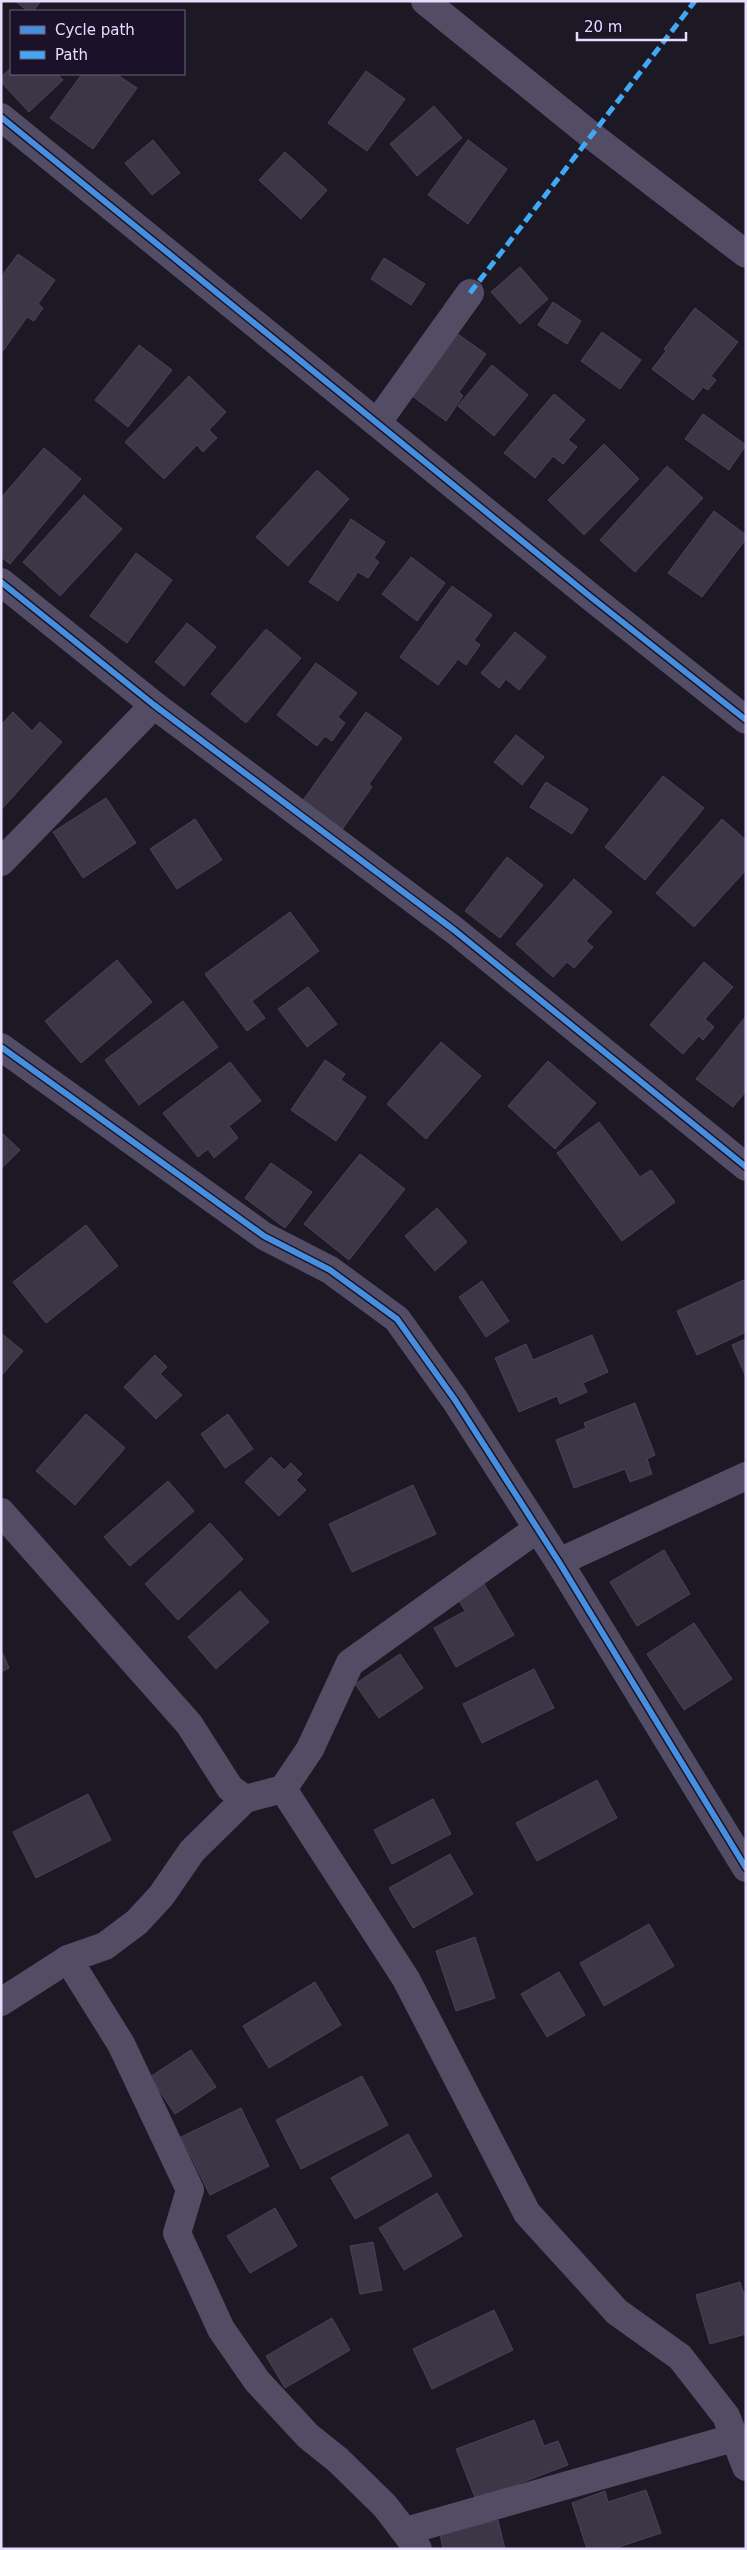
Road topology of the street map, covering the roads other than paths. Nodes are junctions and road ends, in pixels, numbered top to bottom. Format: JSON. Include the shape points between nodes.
{"nodes":[{"id":1,"x":425,"y":1,"type":"edge"},
{"id":2,"x":1,"y":117,"type":"edge"},
{"id":3,"x":746,"y":254,"type":"edge"},
{"id":4,"x":470,"y":294,"type":"dead end"},
{"id":5,"x":377,"y":423,"type":"junction"},
{"id":6,"x":1,"y":582,"type":"edge"},
{"id":7,"x":154,"y":705,"type":"junction"},
{"id":8,"x":746,"y":720,"type":"edge"},
{"id":9,"x":1,"y":862,"type":"edge"},
{"id":10,"x":1,"y":1048,"type":"edge"},
{"id":11,"x":746,"y":1167,"type":"edge"},
{"id":12,"x":746,"y":1476,"type":"edge"},
{"id":13,"x":1,"y":1512,"type":"edge"},
{"id":14,"x":537,"y":1529,"type":"junction"},
{"id":15,"x":558,"y":1562,"type":"junction"},
{"id":16,"x":283,"y":1789,"type":"junction"},
{"id":17,"x":245,"y":1799,"type":"junction"},
{"id":18,"x":746,"y":1868,"type":"edge"},
{"id":19,"x":68,"y":1959,"type":"junction"},
{"id":20,"x":1,"y":2002,"type":"edge"},
{"id":21,"x":733,"y":2438,"type":"junction"},
{"id":22,"x":746,"y":2467,"type":"edge"},
{"id":23,"x":412,"y":2540,"type":"edge"}],
"edges":[{"from":1,"to":3,"type":"street","via":[[592,136]]},
{"from":2,"to":5,"type":"street"},
{"from":4,"to":5,"type":"street"},
{"from":5,"to":8,"type":"street"},
{"from":6,"to":7,"type":"street"},
{"from":7,"to":9,"type":"street"},
{"from":7,"to":11,"type":"street","via":[[454,930]]},
{"from":10,"to":14,"type":"street","via":[[264,1236],[330,1270],[396,1319],[455,1400]]},
{"from":12,"to":15,"type":"street"},
{"from":13,"to":17,"type":"street","via":[[189,1724],[230,1788]]},
{"from":14,"to":15,"type":"street"},
{"from":14,"to":16,"type":"street","via":[[350,1663],[310,1750]]},
{"from":15,"to":18,"type":"street"},
{"from":16,"to":17,"type":"street"},
{"from":16,"to":21,"type":"street","via":[[406,1979],[527,2213],[617,2312],[680,2357],[726,2416]]},
{"from":17,"to":19,"type":"street","via":[[192,1850],[161,1896],[137,1922],[106,1946]]},
{"from":19,"to":20,"type":"street"},
{"from":19,"to":23,"type":"street","via":[[121,2044],[190,2190],[177,2233],[221,2329],[257,2381],[308,2436],[385,2506]]},
{"from":21,"to":22,"type":"street"},
{"from":21,"to":23,"type":"street"}]}
